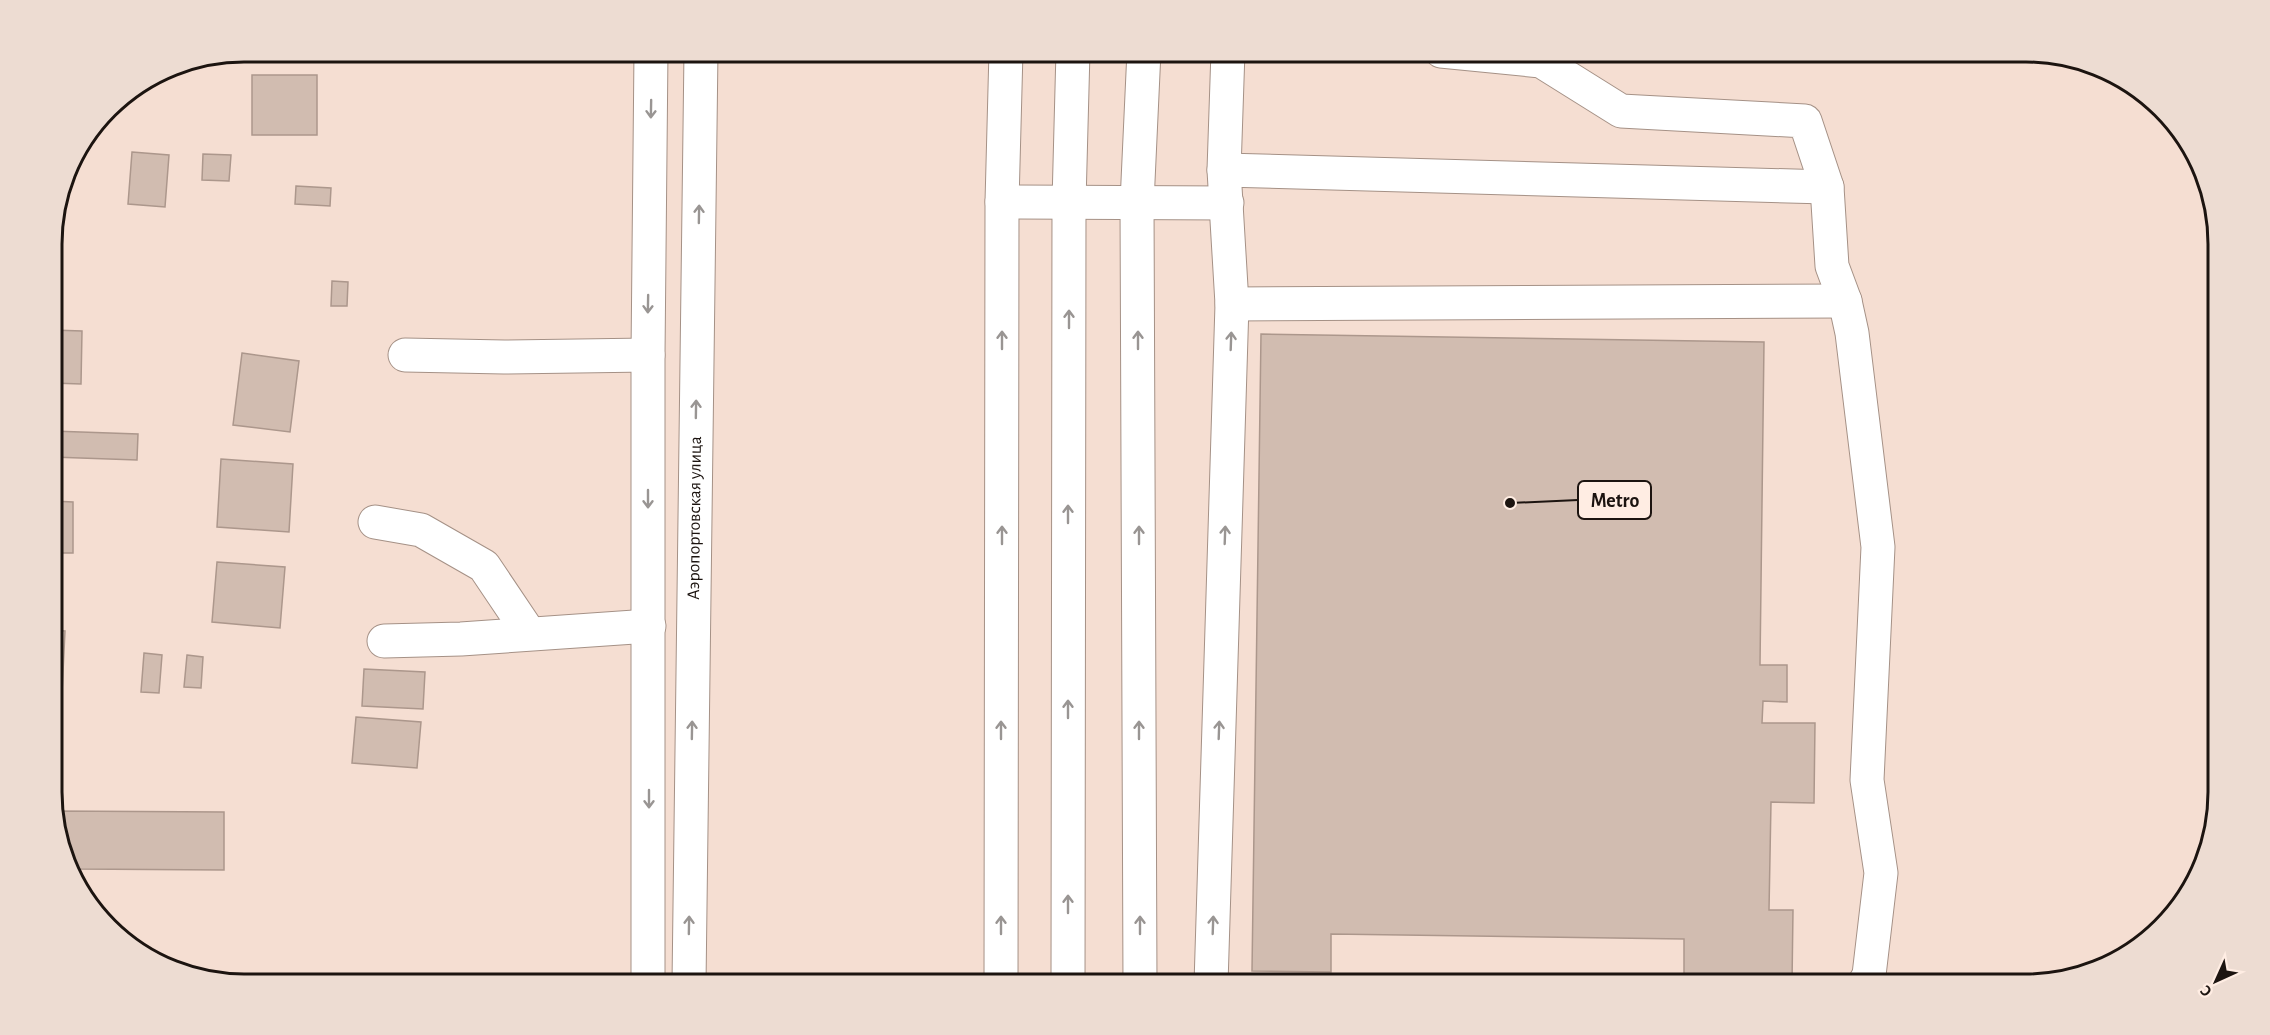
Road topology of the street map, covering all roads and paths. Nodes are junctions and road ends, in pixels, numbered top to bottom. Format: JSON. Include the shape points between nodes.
{"nodes":[{"id":1,"x":651,"y":62,"type":"edge"},
{"id":2,"x":701,"y":62,"type":"edge"},
{"id":3,"x":1006,"y":62,"type":"edge"},
{"id":4,"x":1073,"y":62,"type":"edge"},
{"id":5,"x":1143,"y":62,"type":"edge"},
{"id":6,"x":1228,"y":62,"type":"edge"},
{"id":7,"x":1543,"y":62,"type":"edge"},
{"id":8,"x":1224,"y":170,"type":"junction"},
{"id":9,"x":1827,"y":187,"type":"junction"},
{"id":10,"x":1002,"y":202,"type":"junction"},
{"id":11,"x":1069,"y":202,"type":"junction"},
{"id":12,"x":1137,"y":203,"type":"junction"},
{"id":13,"x":1227,"y":203,"type":"junction"},
{"id":14,"x":1845,"y":301,"type":"junction"},
{"id":15,"x":1232,"y":304,"type":"junction"},
{"id":16,"x":648,"y":354,"type":"junction"},
{"id":17,"x":405,"y":356,"type":"dead end"},
{"id":18,"x":375,"y":522,"type":"dead end"},
{"id":19,"x":649,"y":626,"type":"junction"},
{"id":20,"x":529,"y":633,"type":"junction"},
{"id":21,"x":384,"y":641,"type":"dead end"},
{"id":22,"x":1211,"y":973,"type":"edge"},
{"id":23,"x":1869,"y":973,"type":"edge"},
{"id":24,"x":648,"y":974,"type":"edge"},
{"id":25,"x":689,"y":974,"type":"edge"},
{"id":26,"x":1001,"y":974,"type":"edge"},
{"id":27,"x":1068,"y":974,"type":"edge"},
{"id":28,"x":1140,"y":974,"type":"edge"}],
"edges":[{"from":1,"to":16,"type":"main road","one_way":true},
{"from":25,"to":2,"type":"main road","name":"Аэропортовская улица","one_way":true},
{"from":3,"to":10,"type":"main road"},
{"from":4,"to":11,"type":"main road"},
{"from":5,"to":12,"type":"main road"},
{"from":6,"to":8,"type":"main road"},
{"from":7,"to":9,"type":"main road","via":[[1622,111],[1806,121]]},
{"from":8,"to":9,"type":"main road"},
{"from":8,"to":13,"type":"main road"},
{"from":9,"to":14,"type":"main road","via":[[1832,266]]},
{"from":10,"to":11,"type":"main road"},
{"from":26,"to":10,"type":"main road","one_way":true},
{"from":11,"to":12,"type":"main road"},
{"from":27,"to":11,"type":"main road","one_way":true},
{"from":12,"to":13,"type":"main road"},
{"from":28,"to":12,"type":"main road","one_way":true},
{"from":13,"to":15,"type":"main road"},
{"from":14,"to":15,"type":"main road"},
{"from":14,"to":23,"type":"main road","via":[[1878,548],[1867,780],[1881,873]]},
{"from":22,"to":15,"type":"main road","one_way":true},
{"from":16,"to":17,"type":"main road"},
{"from":16,"to":19,"type":"main road","one_way":true},
{"from":18,"to":20,"type":"main road","via":[[421,530],[484,566]]},
{"from":19,"to":20,"type":"main road"},
{"from":19,"to":24,"type":"main road","one_way":true},
{"from":20,"to":21,"type":"main road"}]}
